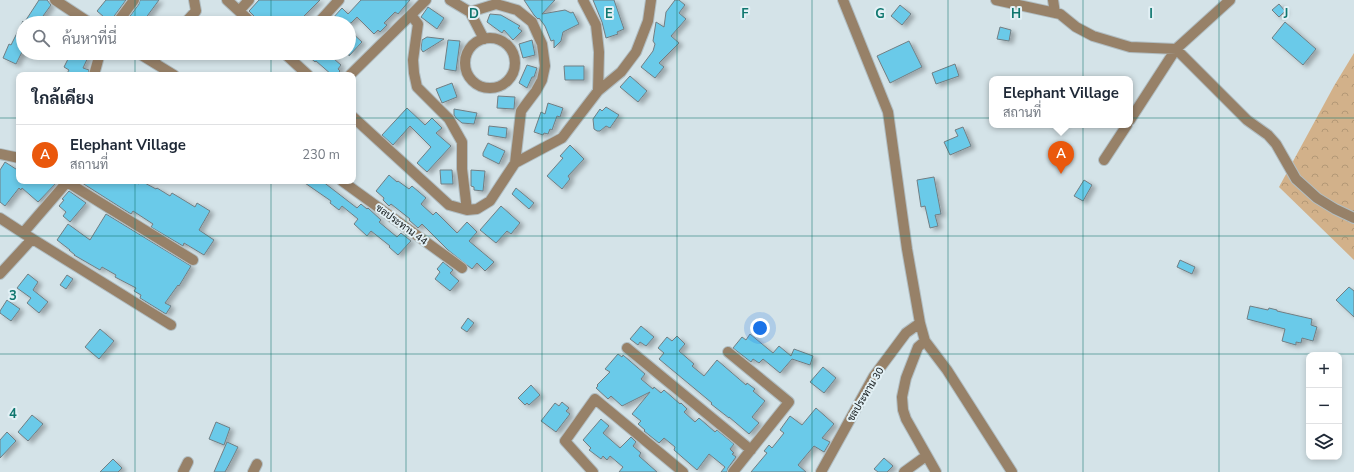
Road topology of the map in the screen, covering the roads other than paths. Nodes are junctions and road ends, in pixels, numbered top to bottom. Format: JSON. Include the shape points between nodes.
{"nodes":[{"id":1,"x":55,"y":0,"type":"edge"},
{"id":2,"x":134,"y":0,"type":"edge"},
{"id":3,"x":194,"y":0,"type":"edge"},
{"id":4,"x":227,"y":0,"type":"edge"},
{"id":5,"x":249,"y":0,"type":"edge"},
{"id":6,"x":340,"y":0,"type":"edge"},
{"id":7,"x":426,"y":0,"type":"edge"},
{"id":8,"x":450,"y":0,"type":"edge"},
{"id":9,"x":583,"y":0,"type":"edge"},
{"id":10,"x":651,"y":0,"type":"edge"},
{"id":11,"x":843,"y":0,"type":"edge"},
{"id":12,"x":996,"y":0,"type":"edge"},
{"id":13,"x":1053,"y":0,"type":"edge"},
{"id":14,"x":1230,"y":0,"type":"edge"},
{"id":15,"x":239,"y":11,"type":"junction"},
{"id":16,"x":470,"y":12,"type":"junction"},
{"id":17,"x":1055,"y":13,"type":"junction"},
{"id":18,"x":411,"y":15,"type":"junction"},
{"id":19,"x":79,"y":16,"type":"edge"},
{"id":20,"x":122,"y":16,"type":"edge"},
{"id":21,"x":191,"y":16,"type":"edge"},
{"id":22,"x":244,"y":16,"type":"edge"},
{"id":23,"x":325,"y":16,"type":"edge"},
{"id":24,"x":484,"y":39,"type":"junction"},
{"id":25,"x":1176,"y":49,"type":"junction"},
{"id":26,"x":98,"y":60,"type":"edge"},
{"id":27,"x":150,"y":60,"type":"edge"},
{"id":28,"x":293,"y":60,"type":"edge"},
{"id":29,"x":153,"y":62,"type":"joint"},
{"id":30,"x":95,"y":72,"type":"edge"},
{"id":31,"x":169,"y":72,"type":"edge"},
{"id":32,"x":305,"y":72,"type":"edge"},
{"id":33,"x":353,"y":72,"type":"edge"},
{"id":34,"x":598,"y":91,"type":"junction"},
{"id":35,"x":1133,"y":115,"type":"edge"},
{"id":36,"x":356,"y":120,"type":"edge"},
{"id":37,"x":1125,"y":128,"type":"edge"},
{"id":38,"x":0,"y":154,"type":"edge"},
{"id":39,"x":16,"y":157,"type":"edge"},
{"id":40,"x":1104,"y":160,"type":"dead end"},
{"id":41,"x":515,"y":163,"type":"junction"},
{"id":42,"x":65,"y":184,"type":"edge"},
{"id":43,"x":70,"y":184,"type":"edge"},
{"id":44,"x":346,"y":184,"type":"edge"},
{"id":45,"x":467,"y":210,"type":"junction"},
{"id":46,"x":0,"y":218,"type":"edge"},
{"id":47,"x":1354,"y":218,"type":"edge"},
{"id":48,"x":23,"y":233,"type":"junction"},
{"id":49,"x":32,"y":239,"type":"junction"},
{"id":50,"x":193,"y":260,"type":"dead end"},
{"id":51,"x":462,"y":268,"type":"dead end"},
{"id":52,"x":0,"y":274,"type":"edge"},
{"id":53,"x":920,"y":323,"type":"junction"},
{"id":54,"x":171,"y":325,"type":"dead end"},
{"id":55,"x":926,"y":340,"type":"junction"},
{"id":56,"x":628,"y":348,"type":"dead end"},
{"id":57,"x":728,"y":352,"type":"dead end"},
{"id":58,"x":751,"y":450,"type":"junction"},
{"id":59,"x":926,"y":456,"type":"junction"},
{"id":60,"x":188,"y":462,"type":"dead end"},
{"id":61,"x":183,"y":472,"type":"edge"},
{"id":62,"x":593,"y":472,"type":"edge"},
{"id":63,"x":683,"y":472,"type":"edge"},
{"id":64,"x":733,"y":472,"type":"edge"},
{"id":65,"x":821,"y":472,"type":"edge"},
{"id":66,"x":904,"y":472,"type":"edge"},
{"id":67,"x":936,"y":472,"type":"edge"},
{"id":68,"x":1012,"y":472,"type":"edge"}],
"edges":[{"from":1,"to":19,"type":"street"},
{"from":2,"to":20,"type":"street"},
{"from":3,"to":21,"type":"street","via":[[196,11]]},
{"from":4,"to":15,"type":"street"},
{"from":5,"to":15,"type":"street"},
{"from":6,"to":23,"type":"street"},
{"from":7,"to":18,"type":"street"},
{"from":8,"to":16,"type":"street"},
{"from":9,"to":34,"type":"street","via":[[596,25],[599,52]]},
{"from":10,"to":34,"type":"street","via":[[648,21],[636,52],[621,72]]},
{"from":11,"to":53,"type":"street","via":[[888,112]]},
{"from":12,"to":17,"type":"street"},
{"from":13,"to":17,"type":"street"},
{"from":14,"to":25,"type":"street"},
{"from":15,"to":22,"type":"street"},
{"from":16,"to":24,"type":"street"},
{"from":16,"to":41,"type":"street","via":[[496,4],[517,10],[532,22],[542,44],[545,66],[542,80],[521,111]]},
{"from":17,"to":25,"type":"street","via":[[1093,36],[1130,46]]},
{"from":18,"to":33,"type":"street"},
{"from":18,"to":45,"type":"street","via":[[418,24],[413,60],[418,87],[449,119],[462,142]]},
{"from":24,"to":24,"type":"street","via":[[494,38],[502,41],[509,46],[514,55],[516,64],[512,75],[503,85],[489,88],[481,86],[468,75],[465,60],[468,52],[476,42]]},
{"from":25,"to":35,"type":"street"},
{"from":25,"to":47,"type":"street","via":[[1248,120],[1268,135],[1296,179],[1317,198]]},
{"from":26,"to":30,"type":"street"},
{"from":27,"to":29,"type":"street"},
{"from":28,"to":32,"type":"street"},
{"from":29,"to":31,"type":"street"},
{"from":34,"to":41,"type":"street","via":[[562,138]]},
{"from":36,"to":45,"type":"street","via":[[449,205]]},
{"from":37,"to":40,"type":"street"},
{"from":38,"to":39,"type":"street"},
{"from":41,"to":45,"type":"street","via":[[490,201],[477,209]]},
{"from":42,"to":48,"type":"street"},
{"from":43,"to":50,"type":"street"},
{"from":44,"to":51,"type":"street","name":"ชลประทาน 44"},
{"from":46,"to":48,"type":"street"},
{"from":48,"to":49,"type":"street"},
{"from":49,"to":52,"type":"street"},
{"from":49,"to":54,"type":"street"},
{"from":53,"to":55,"type":"street"},
{"from":53,"to":65,"type":"street","name":"ชลประทาน 30","via":[[906,333],[874,376]]},
{"from":55,"to":59,"type":"street","via":[[918,347],[912,360],[902,396],[906,419]]},
{"from":55,"to":68,"type":"street"},
{"from":56,"to":58,"type":"street"},
{"from":57,"to":58,"type":"street","via":[[789,402]]},
{"from":58,"to":64,"type":"street"},
{"from":59,"to":66,"type":"street"},
{"from":59,"to":67,"type":"street"},
{"from":60,"to":61,"type":"street"},
{"from":62,"to":63,"type":"street","via":[[565,440],[595,399]]}]}
